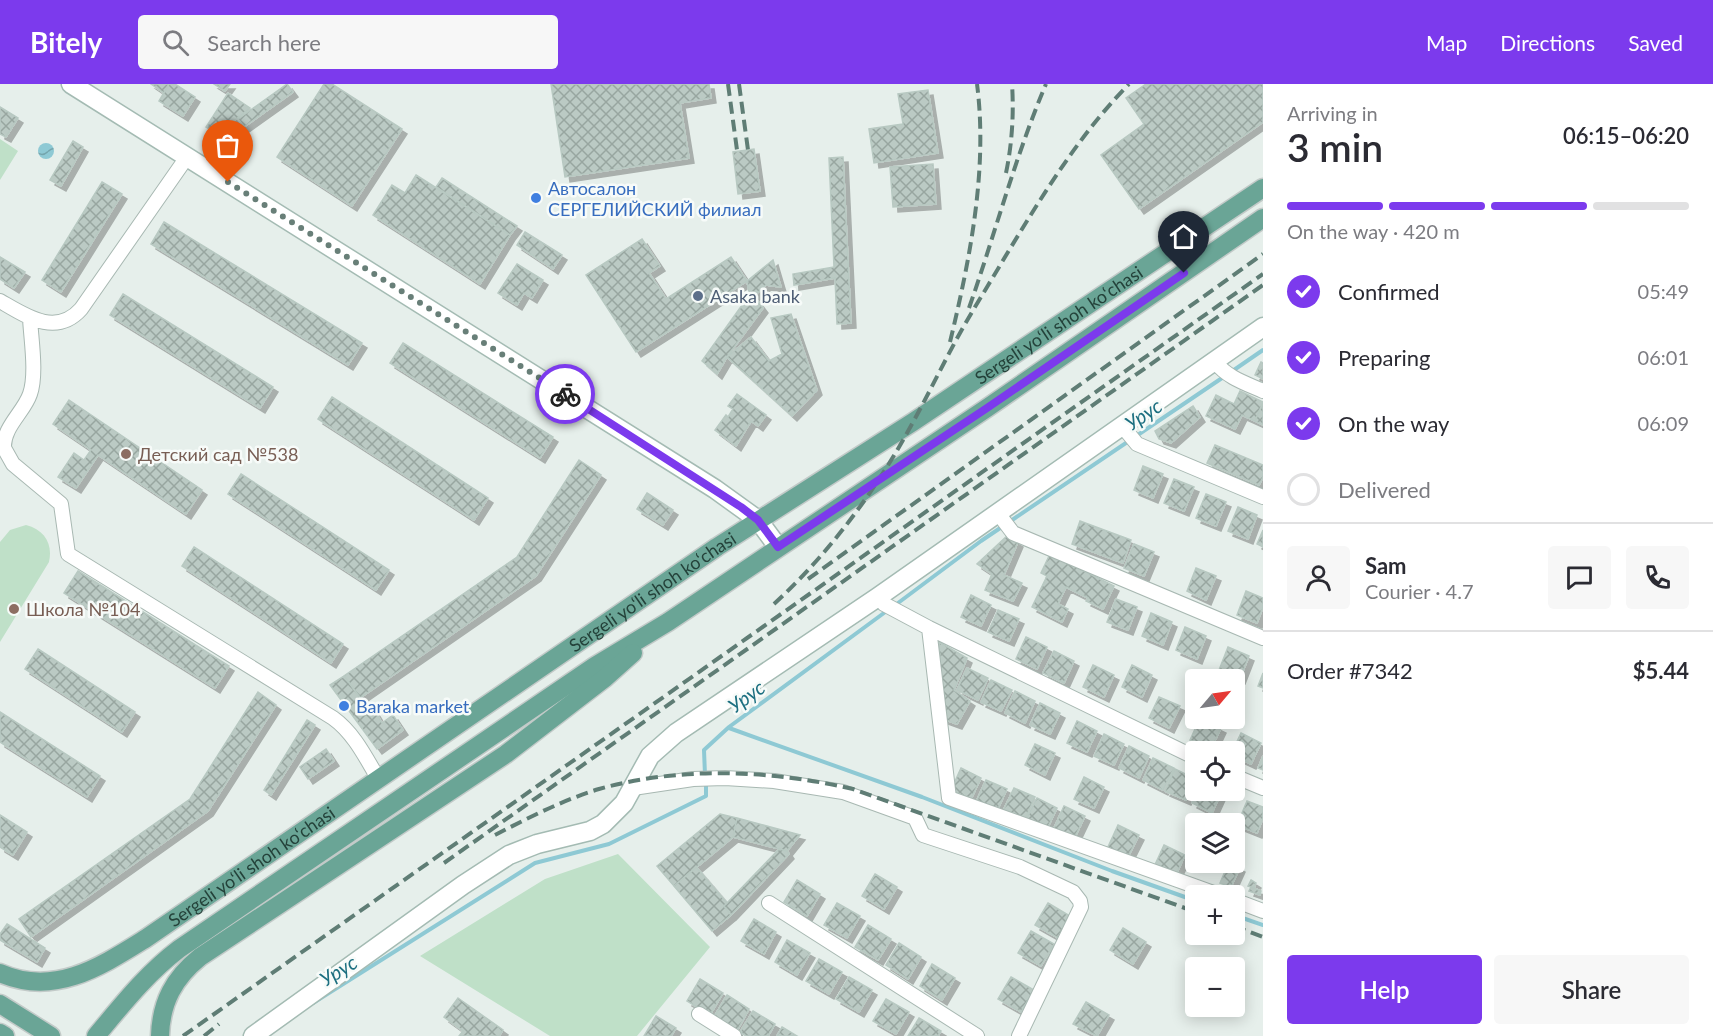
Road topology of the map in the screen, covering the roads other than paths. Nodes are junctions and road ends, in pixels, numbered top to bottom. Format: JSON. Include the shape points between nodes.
{"nodes":[{"id":1,"x":71,"y":84,"type":"edge"},
{"id":2,"x":187,"y":157,"type":"junction"},
{"id":3,"x":1263,"y":188,"type":"edge"},
{"id":4,"x":1263,"y":218,"type":"edge"},
{"id":5,"x":0,"y":301,"type":"edge"},
{"id":6,"x":30,"y":318,"type":"junction"},
{"id":7,"x":1263,"y":327,"type":"edge"},
{"id":8,"x":1223,"y":370,"type":"junction"},
{"id":9,"x":1263,"y":391,"type":"edge"},
{"id":10,"x":1123,"y":427,"type":"junction"},
{"id":11,"x":1263,"y":497,"type":"edge"},
{"id":12,"x":997,"y":512,"type":"junction"},
{"id":13,"x":758,"y":520,"type":"junction"},
{"id":14,"x":778,"y":547,"type":"junction"},
{"id":15,"x":887,"y":604,"type":"junction"},
{"id":16,"x":668,"y":622,"type":"junction"},
{"id":17,"x":928,"y":628,"type":"junction"},
{"id":18,"x":1263,"y":638,"type":"edge"},
{"id":19,"x":1185,"y":753,"type":"edge"},
{"id":20,"x":379,"y":780,"type":"junction"},
{"id":21,"x":1245,"y":781,"type":"edge"},
{"id":22,"x":633,"y":788,"type":"junction"},
{"id":23,"x":1263,"y":788,"type":"edge"},
{"id":24,"x":1191,"y":885,"type":"edge"},
{"id":25,"x":769,"y":903,"type":"dead end"},
{"id":26,"x":1245,"y":904,"type":"edge"},
{"id":27,"x":1263,"y":911,"type":"edge"},
{"id":28,"x":0,"y":973,"type":"edge"},
{"id":29,"x":0,"y":1004,"type":"edge"},
{"id":30,"x":699,"y":1014,"type":"dead end"},
{"id":31,"x":0,"y":1033,"type":"edge"},
{"id":32,"x":5,"y":1036,"type":"edge"},
{"id":33,"x":51,"y":1036,"type":"edge"},
{"id":34,"x":96,"y":1036,"type":"edge"},
{"id":35,"x":160,"y":1036,"type":"edge"},
{"id":36,"x":253,"y":1036,"type":"edge"},
{"id":37,"x":734,"y":1036,"type":"edge"},
{"id":38,"x":977,"y":1036,"type":"edge"},
{"id":39,"x":1019,"y":1036,"type":"edge"}],
"edges":[{"from":1,"to":2,"type":"street"},
{"from":2,"to":6,"type":"street","via":[[76,314],[58,324]]},
{"from":2,"to":13,"type":"street","via":[[725,495]]},
{"from":3,"to":13,"type":"main road","name":"Sergeli yo‘li shoh ko‘chasi","via":[[913,422]]},
{"from":4,"to":14,"type":"main road","name":"Sergeli yo‘li shoh ko‘chasi"},
{"from":5,"to":6,"type":"street"},
{"from":6,"to":20,"type":"street","via":[[30,393],[7,433],[4,448],[13,464],[61,504],[68,554],[333,718],[354,738]]},
{"from":7,"to":8,"type":"street"},
{"from":8,"to":9,"type":"street"},
{"from":8,"to":10,"type":"street"},
{"from":10,"to":11,"type":"street","via":[[1137,444]]},
{"from":10,"to":12,"type":"street"},
{"from":12,"to":15,"type":"street"},
{"from":12,"to":18,"type":"street","via":[[1013,533]]},
{"from":13,"to":14,"type":"street"},
{"from":13,"to":20,"type":"main road","name":"Sergeli yo‘li shoh ko‘chasi"},
{"from":14,"to":16,"type":"main road","name":"Sergeli yo‘li shoh ko‘chasi"},
{"from":15,"to":17,"type":"street"},
{"from":15,"to":22,"type":"street","via":[[670,737],[645,762]]},
{"from":16,"to":34,"type":"main road","name":"Sergeli yo‘li shoh ko‘chasi","via":[[595,666],[179,949],[157,966]]},
{"from":16,"to":35,"type":"main road","via":[[506,754],[191,964],[176,979],[167,997]]},
{"from":17,"to":19,"type":"street"},
{"from":17,"to":24,"type":"street","via":[[950,798]]},
{"from":20,"to":28,"type":"main road","name":"Sergeli yo‘li shoh ko‘chasi","via":[[114,958],[60,981],[20,980]]},
{"from":21,"to":23,"type":"street"},
{"from":22,"to":36,"type":"street","via":[[618,811],[603,824],[509,855]]},
{"from":22,"to":39,"type":"street","via":[[725,778],[795,783],[843,792],[915,818],[923,835],[1020,867],[1072,892],[1081,908]]},
{"from":25,"to":38,"type":"street"},
{"from":26,"to":27,"type":"street"},
{"from":29,"to":33,"type":"main road"},
{"from":30,"to":37,"type":"street"},
{"from":31,"to":32,"type":"main road"}]}
